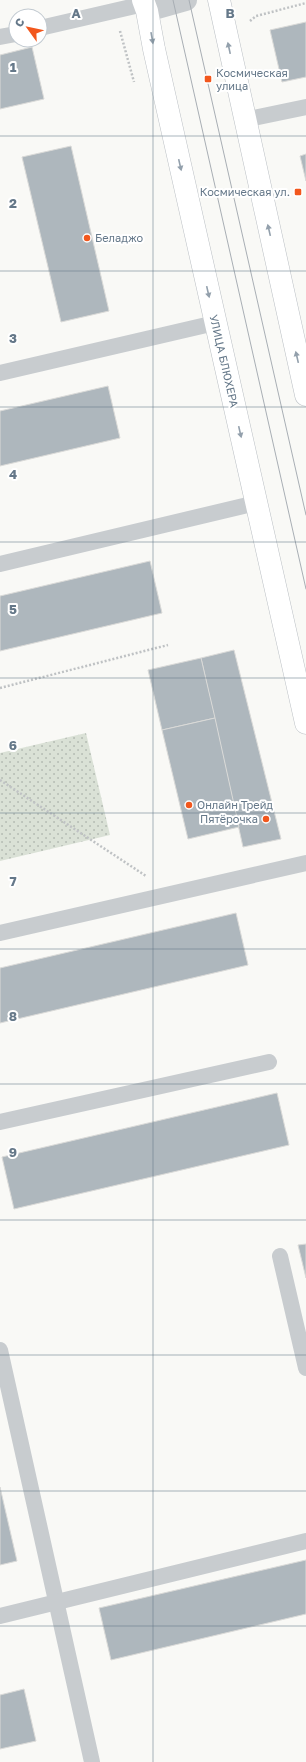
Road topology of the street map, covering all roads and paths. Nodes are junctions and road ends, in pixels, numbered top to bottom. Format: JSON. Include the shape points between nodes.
{"nodes":[{"id":1,"x":186,"y":0,"type":"edge"},
{"id":2,"x":219,"y":0,"type":"edge"},
{"id":3,"x":306,"y":3,"type":"edge"},
{"id":4,"x":144,"y":5,"type":"edge"},
{"id":5,"x":115,"y":10,"type":"junction"},
{"id":6,"x":246,"y":25,"type":"dead end"},
{"id":7,"x":48,"y":26,"type":"edge"},
{"id":8,"x":134,"y":85,"type":"dead end"},
{"id":9,"x":306,"y":107,"type":"edge"},
{"id":10,"x":244,"y":120,"type":"junction"},
{"id":11,"x":216,"y":323,"type":"junction"},
{"id":12,"x":0,"y":373,"type":"edge"},
{"id":13,"x":306,"y":395,"type":"edge"},
{"id":14,"x":256,"y":503,"type":"junction"},
{"id":15,"x":0,"y":564,"type":"edge"},
{"id":16,"x":168,"y":645,"type":"dead end"},
{"id":17,"x":0,"y":688,"type":"edge"},
{"id":18,"x":306,"y":723,"type":"edge"},
{"id":19,"x":0,"y":780,"type":"edge"},
{"id":20,"x":306,"y":863,"type":"edge"},
{"id":21,"x":152,"y":880,"type":"dead end"},
{"id":22,"x":0,"y":933,"type":"edge"},
{"id":23,"x":268,"y":1062,"type":"dead end"},
{"id":24,"x":0,"y":1122,"type":"edge"},
{"id":25,"x":280,"y":1256,"type":"dead end"},
{"id":26,"x":0,"y":1350,"type":"edge"},
{"id":27,"x":306,"y":1368,"type":"edge"},
{"id":28,"x":306,"y":1541,"type":"edge"},
{"id":29,"x":57,"y":1602,"type":"junction"},
{"id":30,"x":0,"y":1616,"type":"edge"},
{"id":31,"x":92,"y":1762,"type":"edge"}],
"edges":[{"from":1,"to":4,"type":"street"},
{"from":10,"to":2,"type":"street","one_way":true},
{"from":3,"to":6,"type":"path","via":[[256,16]]},
{"from":4,"to":5,"type":"lane"},
{"from":4,"to":11,"type":"street","name":"УЛИЦА БЛЮХЕРА","one_way":true},
{"from":5,"to":7,"type":"lane"},
{"from":5,"to":8,"type":"path"},
{"from":9,"to":10,"type":"lane"},
{"from":13,"to":10,"type":"street","one_way":true},
{"from":11,"to":12,"type":"lane"},
{"from":11,"to":14,"type":"street","name":"УЛИЦА БЛЮХЕРА","one_way":true},
{"from":14,"to":15,"type":"lane"},
{"from":14,"to":18,"type":"street","name":"УЛИЦА БЛЮХЕРА"},
{"from":16,"to":17,"type":"path"},
{"from":19,"to":21,"type":"path"},
{"from":20,"to":22,"type":"lane"},
{"from":23,"to":24,"type":"lane"},
{"from":25,"to":27,"type":"lane"},
{"from":26,"to":29,"type":"lane"},
{"from":28,"to":29,"type":"lane"},
{"from":29,"to":30,"type":"lane"},
{"from":29,"to":31,"type":"lane"}]}
